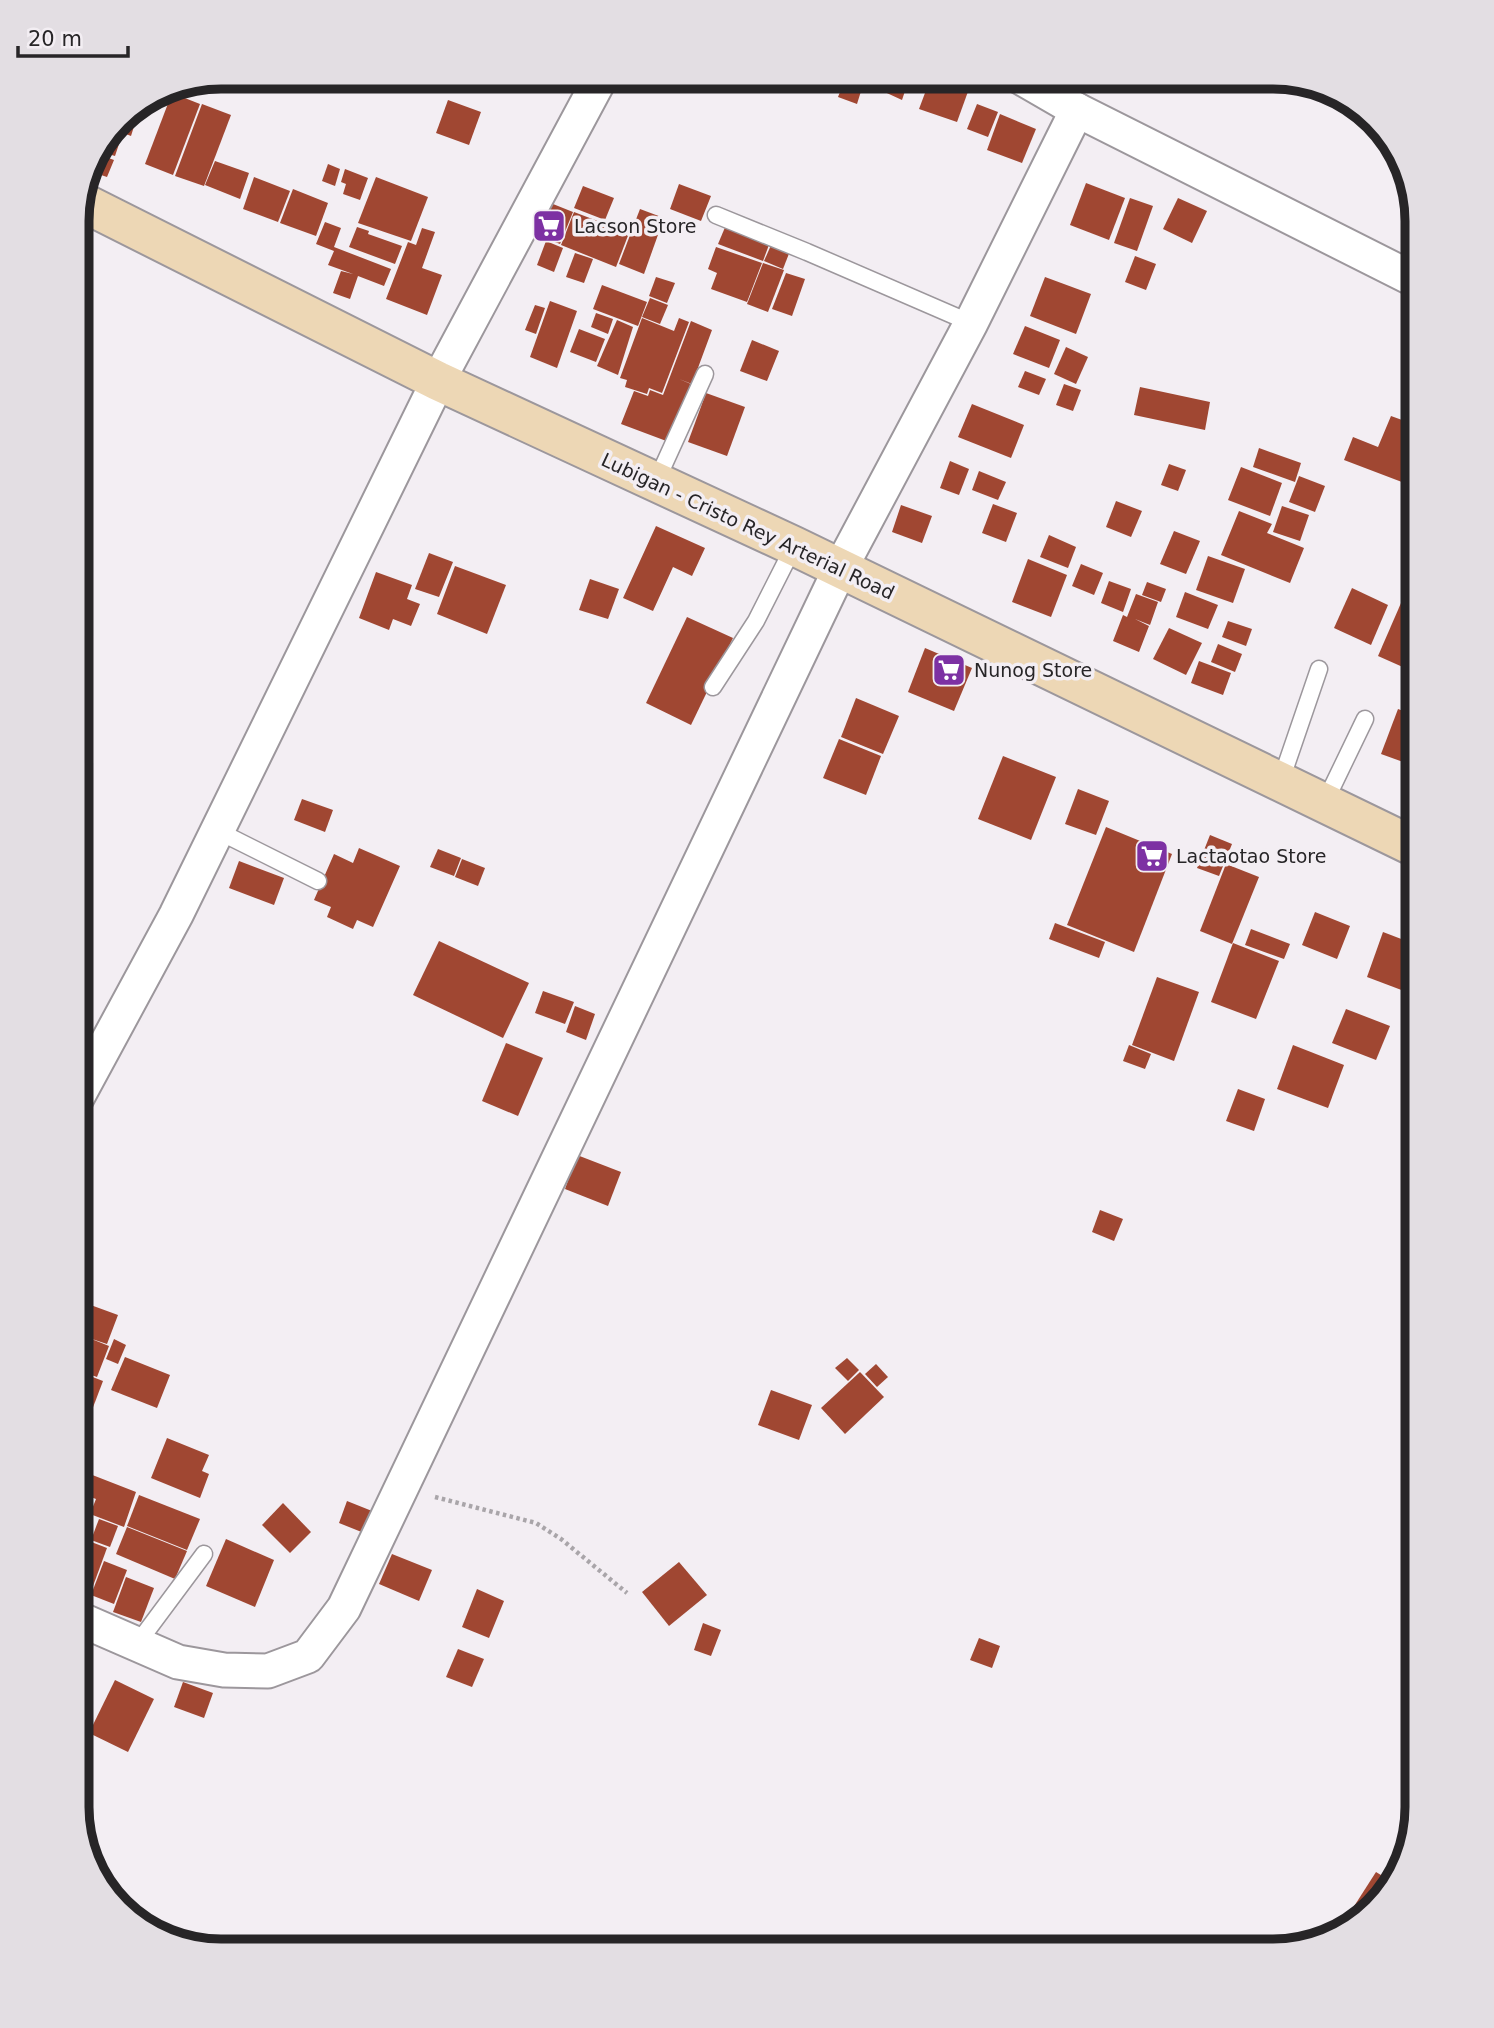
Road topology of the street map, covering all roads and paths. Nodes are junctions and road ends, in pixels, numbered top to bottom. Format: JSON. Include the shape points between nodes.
{"nodes":[{"id":1,"x":594,"y":89,"type":"edge"},
{"id":2,"x":1042,"y":90,"type":"edge"},
{"id":3,"x":1077,"y":110,"type":"junction"},
{"id":4,"x":90,"y":206,"type":"edge"},
{"id":5,"x":716,"y":215,"type":"dead end"},
{"id":6,"x":1405,"y":275,"type":"edge"},
{"id":7,"x":971,"y":323,"type":"junction"},
{"id":8,"x":705,"y":374,"type":"dead end"},
{"id":9,"x":438,"y":381,"type":"junction"},
{"id":10,"x":656,"y":482,"type":"junction"},
{"id":11,"x":794,"y":546,"type":"junction"},
{"id":12,"x":840,"y":569,"type":"junction"},
{"id":13,"x":1319,"y":669,"type":"dead end"},
{"id":14,"x":713,"y":687,"type":"dead end"},
{"id":15,"x":1365,"y":719,"type":"dead end"},
{"id":16,"x":1280,"y":783,"type":"junction"},
{"id":17,"x":1324,"y":804,"type":"junction"},
{"id":18,"x":218,"y":831,"type":"junction"},
{"id":19,"x":1405,"y":842,"type":"edge"},
{"id":20,"x":317,"y":881,"type":"dead end"},
{"id":21,"x":89,"y":1075,"type":"edge"},
{"id":22,"x":401,"y":1489,"type":"junction"},
{"id":23,"x":204,"y":1554,"type":"dead end"},
{"id":24,"x":627,"y":1593,"type":"dead end"},
{"id":25,"x":89,"y":1623,"type":"edge"},
{"id":26,"x":137,"y":1644,"type":"junction"}],
"edges":[{"from":1,"to":9,"type":"street"},
{"from":2,"to":3,"type":"street"},
{"from":3,"to":6,"type":"street"},
{"from":3,"to":7,"type":"street"},
{"from":4,"to":9,"type":"main road","name":"Lubigan - Cristo Rey Arterial Road"},
{"from":5,"to":7,"type":"lane"},
{"from":7,"to":12,"type":"street"},
{"from":8,"to":10,"type":"lane"},
{"from":9,"to":10,"type":"main road","name":"Lubigan - Cristo Rey Arterial Road"},
{"from":9,"to":18,"type":"street"},
{"from":10,"to":11,"type":"main road","name":"Lubigan - Cristo Rey Arterial Road"},
{"from":11,"to":12,"type":"main road","name":"Lubigan - Cristo Rey Arterial Road"},
{"from":11,"to":14,"type":"lane","via":[[756,621]]},
{"from":12,"to":16,"type":"main road","name":"Lubigan - Cristo Rey Arterial Road"},
{"from":12,"to":22,"type":"street"},
{"from":13,"to":16,"type":"lane"},
{"from":15,"to":17,"type":"lane"},
{"from":16,"to":17,"type":"main road","name":"Lubigan - Cristo Rey Arterial Road"},
{"from":17,"to":19,"type":"main road","name":"Lubigan - Cristo Rey Arterial Road"},
{"from":18,"to":20,"type":"lane"},
{"from":18,"to":21,"type":"street"},
{"from":22,"to":24,"type":"path","via":[[537,1523]]},
{"from":22,"to":26,"type":"street","via":[[344,1608],[308,1656],[268,1671],[224,1671],[178,1661]]},
{"from":23,"to":26,"type":"lane"},
{"from":25,"to":26,"type":"street"}]}
